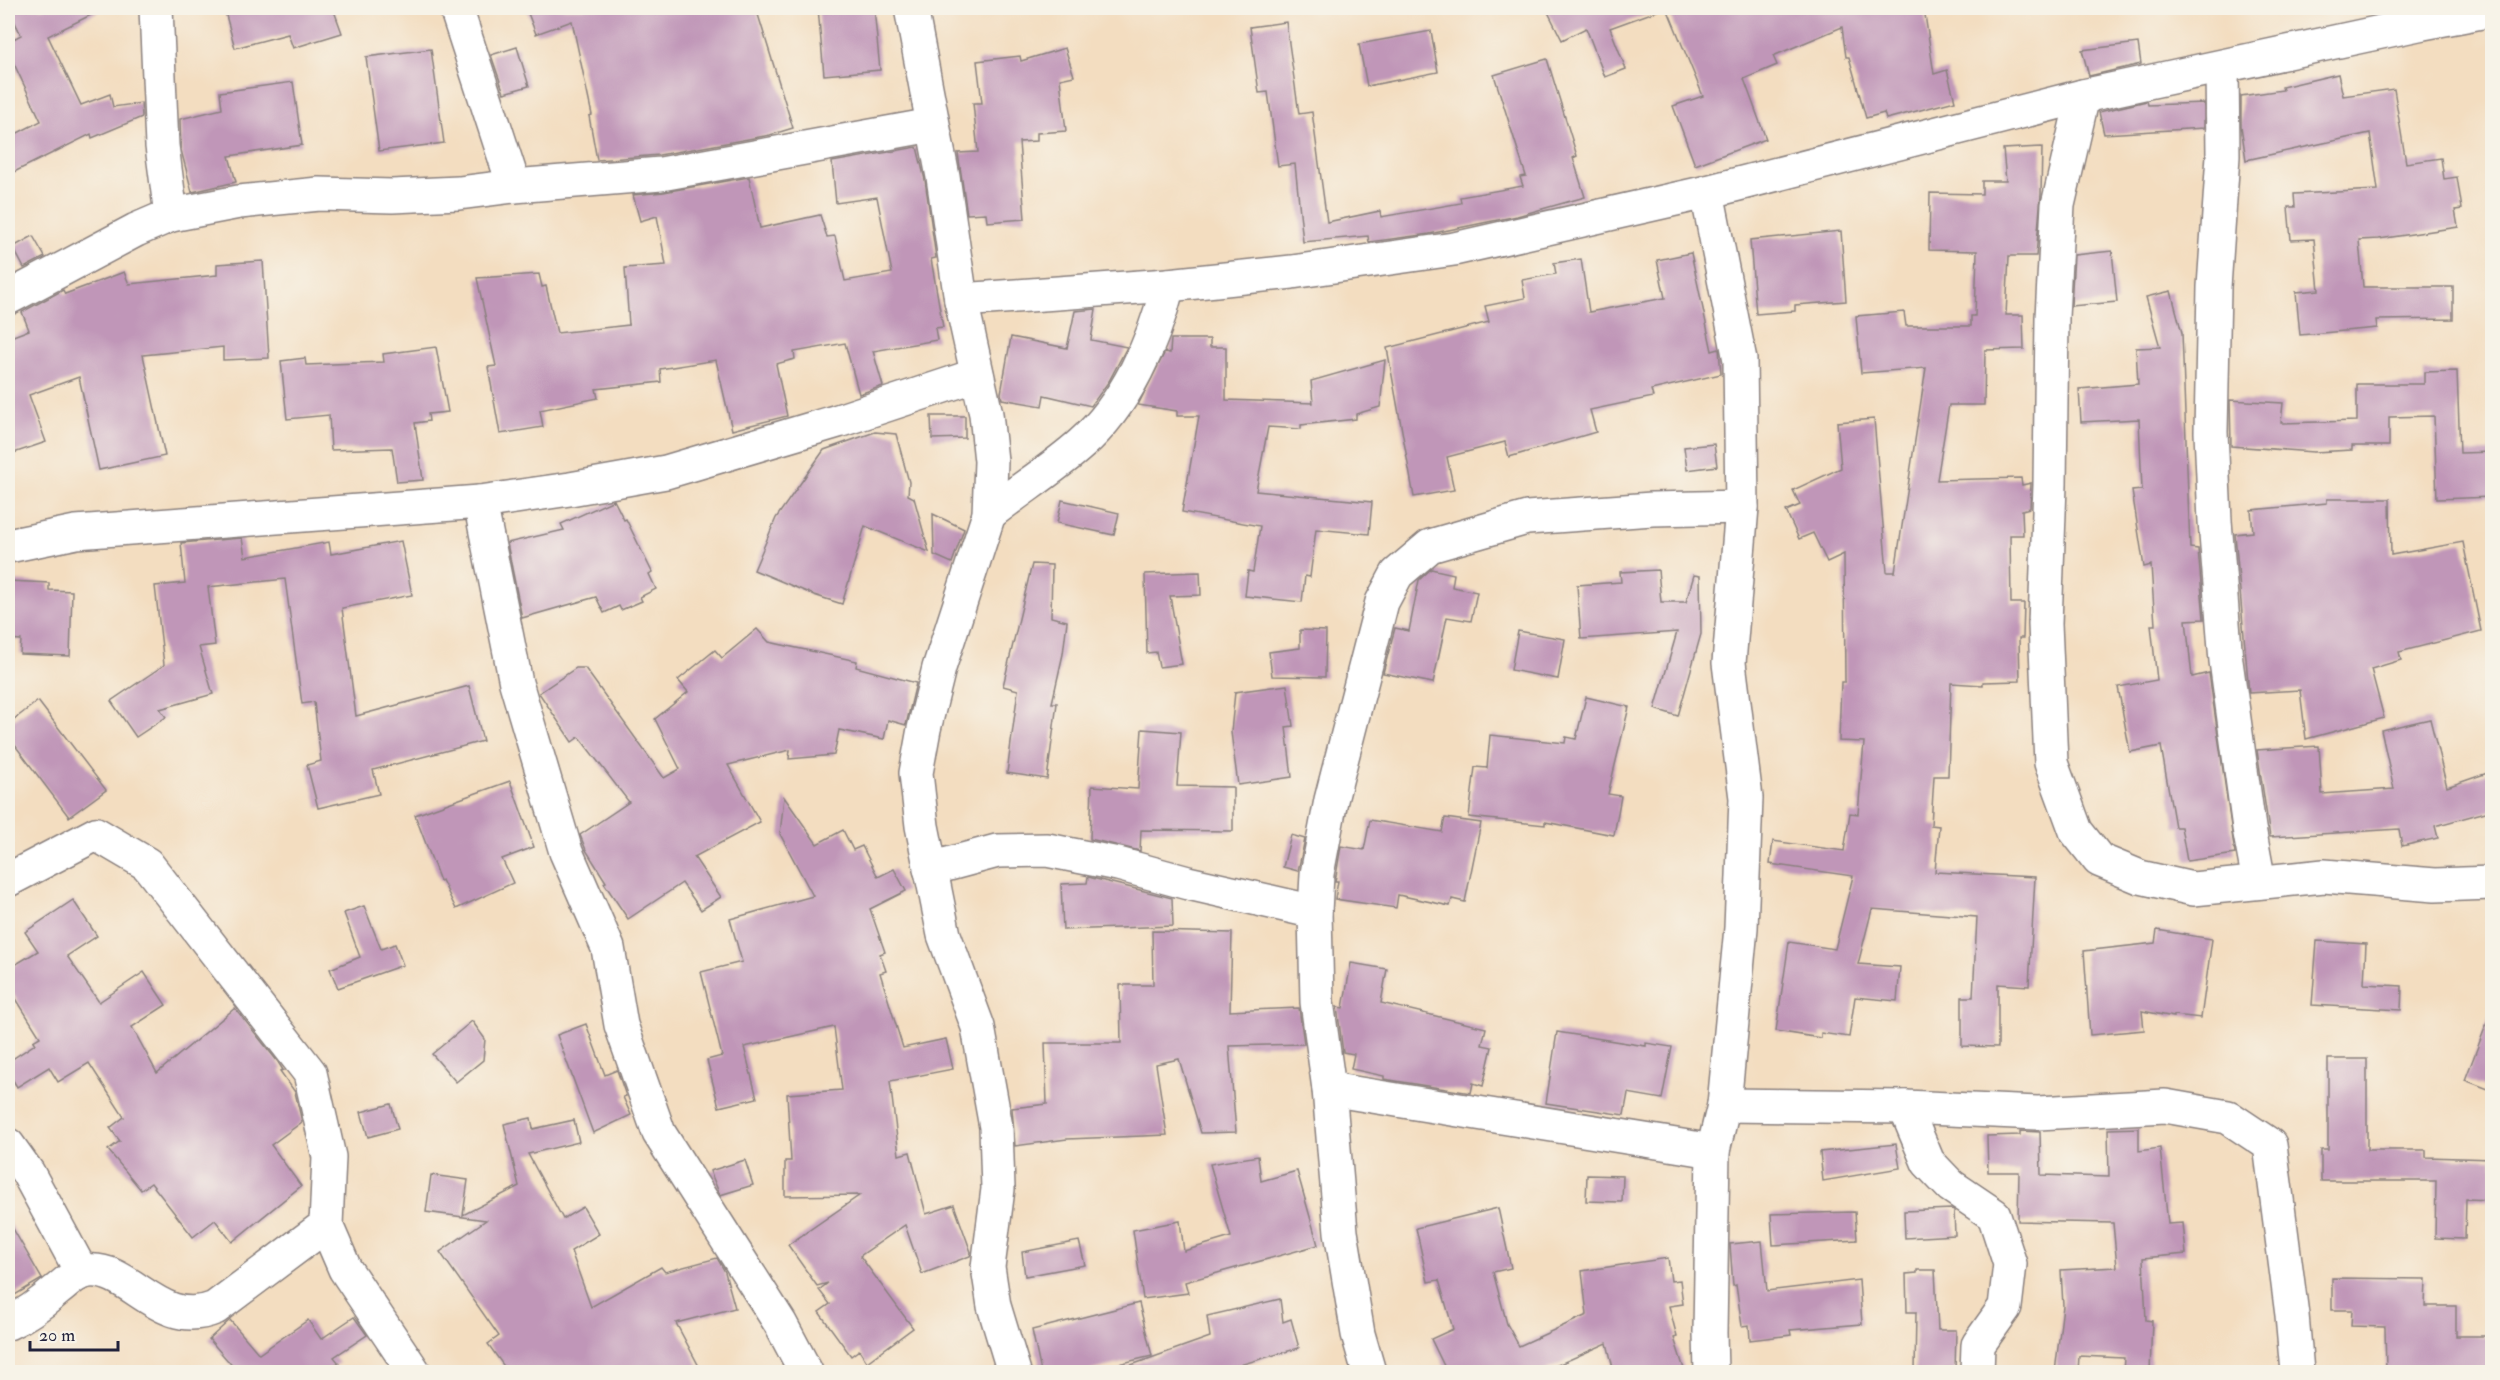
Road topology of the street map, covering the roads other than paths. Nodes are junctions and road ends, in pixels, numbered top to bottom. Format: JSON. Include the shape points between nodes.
{"nodes":[{"id":1,"x":156,"y":8,"type":"edge"},
{"id":2,"x":456,"y":8,"type":"edge"},
{"id":3,"x":910,"y":8,"type":"edge"},
{"id":4,"x":2493,"y":10,"type":"edge"},
{"id":5,"x":2222,"y":68,"type":"junction"},
{"id":6,"x":2082,"y":96,"type":"junction"},
{"id":7,"x":932,"y":125,"type":"junction"},
{"id":8,"x":514,"y":186,"type":"junction"},
{"id":9,"x":1707,"y":192,"type":"junction"},
{"id":10,"x":171,"y":215,"type":"junction"},
{"id":11,"x":1168,"y":285,"type":"junction"},
{"id":12,"x":8,"y":298,"type":"edge"},
{"id":13,"x":961,"y":300,"type":"junction"},
{"id":14,"x":977,"y":375,"type":"junction"},
{"id":15,"x":480,"y":502,"type":"junction"},
{"id":16,"x":1742,"y":507,"type":"junction"},
{"id":17,"x":989,"y":514,"type":"junction"},
{"id":18,"x":8,"y":546,"type":"edge"},
{"id":19,"x":930,"y":869,"type":"junction"},
{"id":20,"x":8,"y":880,"type":"edge"},
{"id":21,"x":2259,"y":882,"type":"junction"},
{"id":22,"x":2493,"y":883,"type":"edge"},
{"id":23,"x":1315,"y":912,"type":"junction"},
{"id":24,"x":1329,"y":1089,"type":"junction"},
{"id":25,"x":1724,"y":1105,"type":"junction"},
{"id":26,"x":1905,"y":1107,"type":"junction"},
{"id":27,"x":8,"y":1145,"type":"edge"},
{"id":28,"x":1713,"y":1151,"type":"junction"},
{"id":29,"x":326,"y":1225,"type":"junction"},
{"id":30,"x":82,"y":1273,"type":"junction"},
{"id":31,"x":8,"y":1323,"type":"edge"},
{"id":32,"x":414,"y":1372,"type":"edge"},
{"id":33,"x":806,"y":1372,"type":"edge"},
{"id":34,"x":1014,"y":1372,"type":"edge"},
{"id":35,"x":1369,"y":1372,"type":"edge"},
{"id":36,"x":1711,"y":1372,"type":"edge"},
{"id":37,"x":1977,"y":1372,"type":"edge"},
{"id":38,"x":2297,"y":1372,"type":"edge"}],
"edges":[{"from":1,"to":10,"type":"street","via":[[162,146]]},
{"from":2,"to":8,"type":"street"},
{"from":3,"to":7,"type":"street"},
{"from":4,"to":5,"type":"street"},
{"from":5,"to":6,"type":"street"},
{"from":5,"to":21,"type":"street","via":[[2223,156],[2214,287],[2211,432],[2215,521],[2226,661]]},
{"from":6,"to":9,"type":"street"},
{"from":6,"to":21,"type":"street","via":[[2058,205],[2052,317],[2045,624],[2051,763],[2076,831],[2099,860],[2140,877],[2193,890]]},
{"from":7,"to":8,"type":"street","via":[[661,174]]},
{"from":7,"to":13,"type":"street"},
{"from":8,"to":10,"type":"street","via":[[392,196],[319,194],[239,202]]},
{"from":9,"to":11,"type":"street","via":[[1454,249]]},
{"from":9,"to":16,"type":"street","via":[[1740,360]]},
{"from":10,"to":12,"type":"street"},
{"from":11,"to":13,"type":"street"},
{"from":11,"to":17,"type":"street","via":[[1144,352],[1107,416],[1082,444]]},
{"from":13,"to":14,"type":"street"},
{"from":14,"to":15,"type":"street","via":[[666,472]]},
{"from":14,"to":17,"type":"street","via":[[991,461]]},
{"from":15,"to":18,"type":"street","via":[[76,532]]},
{"from":15,"to":33,"type":"street","via":[[516,683],[566,852],[608,948],[621,1025],[659,1133],[780,1323]]},
{"from":16,"to":23,"type":"street","via":[[1652,508],[1527,518],[1430,546],[1397,574],[1382,602],[1331,800],[1317,874]]},
{"from":16,"to":25,"type":"street","via":[[1729,663],[1746,798],[1740,928]]},
{"from":17,"to":19,"type":"street","via":[[939,668],[916,773]]},
{"from":19,"to":23,"type":"street","via":[[998,851],[1047,850]]},
{"from":19,"to":34,"type":"street","via":[[944,935],[978,1027],[996,1127],[998,1189],[988,1267],[994,1306]]},
{"from":20,"to":29,"type":"street","via":[[96,834],[147,864],[310,1073],[329,1157]]},
{"from":21,"to":22,"type":"street","via":[[2324,876],[2435,885]]},
{"from":23,"to":24,"type":"street","via":[[1317,1002]]},
{"from":24,"to":28,"type":"street"},
{"from":24,"to":35,"type":"street","via":[[1341,1232],[1358,1334]]},
{"from":25,"to":26,"type":"street"},
{"from":25,"to":28,"type":"street"},
{"from":26,"to":37,"type":"street","via":[[1928,1162],[1951,1186],[1994,1215],[2010,1264],[2005,1307],[1978,1345]]},
{"from":26,"to":38,"type":"street","via":[[2038,1113],[2165,1106],[2228,1117],[2270,1145]]},
{"from":27,"to":30,"type":"street","via":[[28,1173]]},
{"from":28,"to":36,"type":"street"},
{"from":29,"to":30,"type":"street","via":[[202,1314],[168,1308],[109,1274]]},
{"from":29,"to":32,"type":"street","via":[[345,1269]]},
{"from":30,"to":31,"type":"street","via":[[75,1274]]}]}
